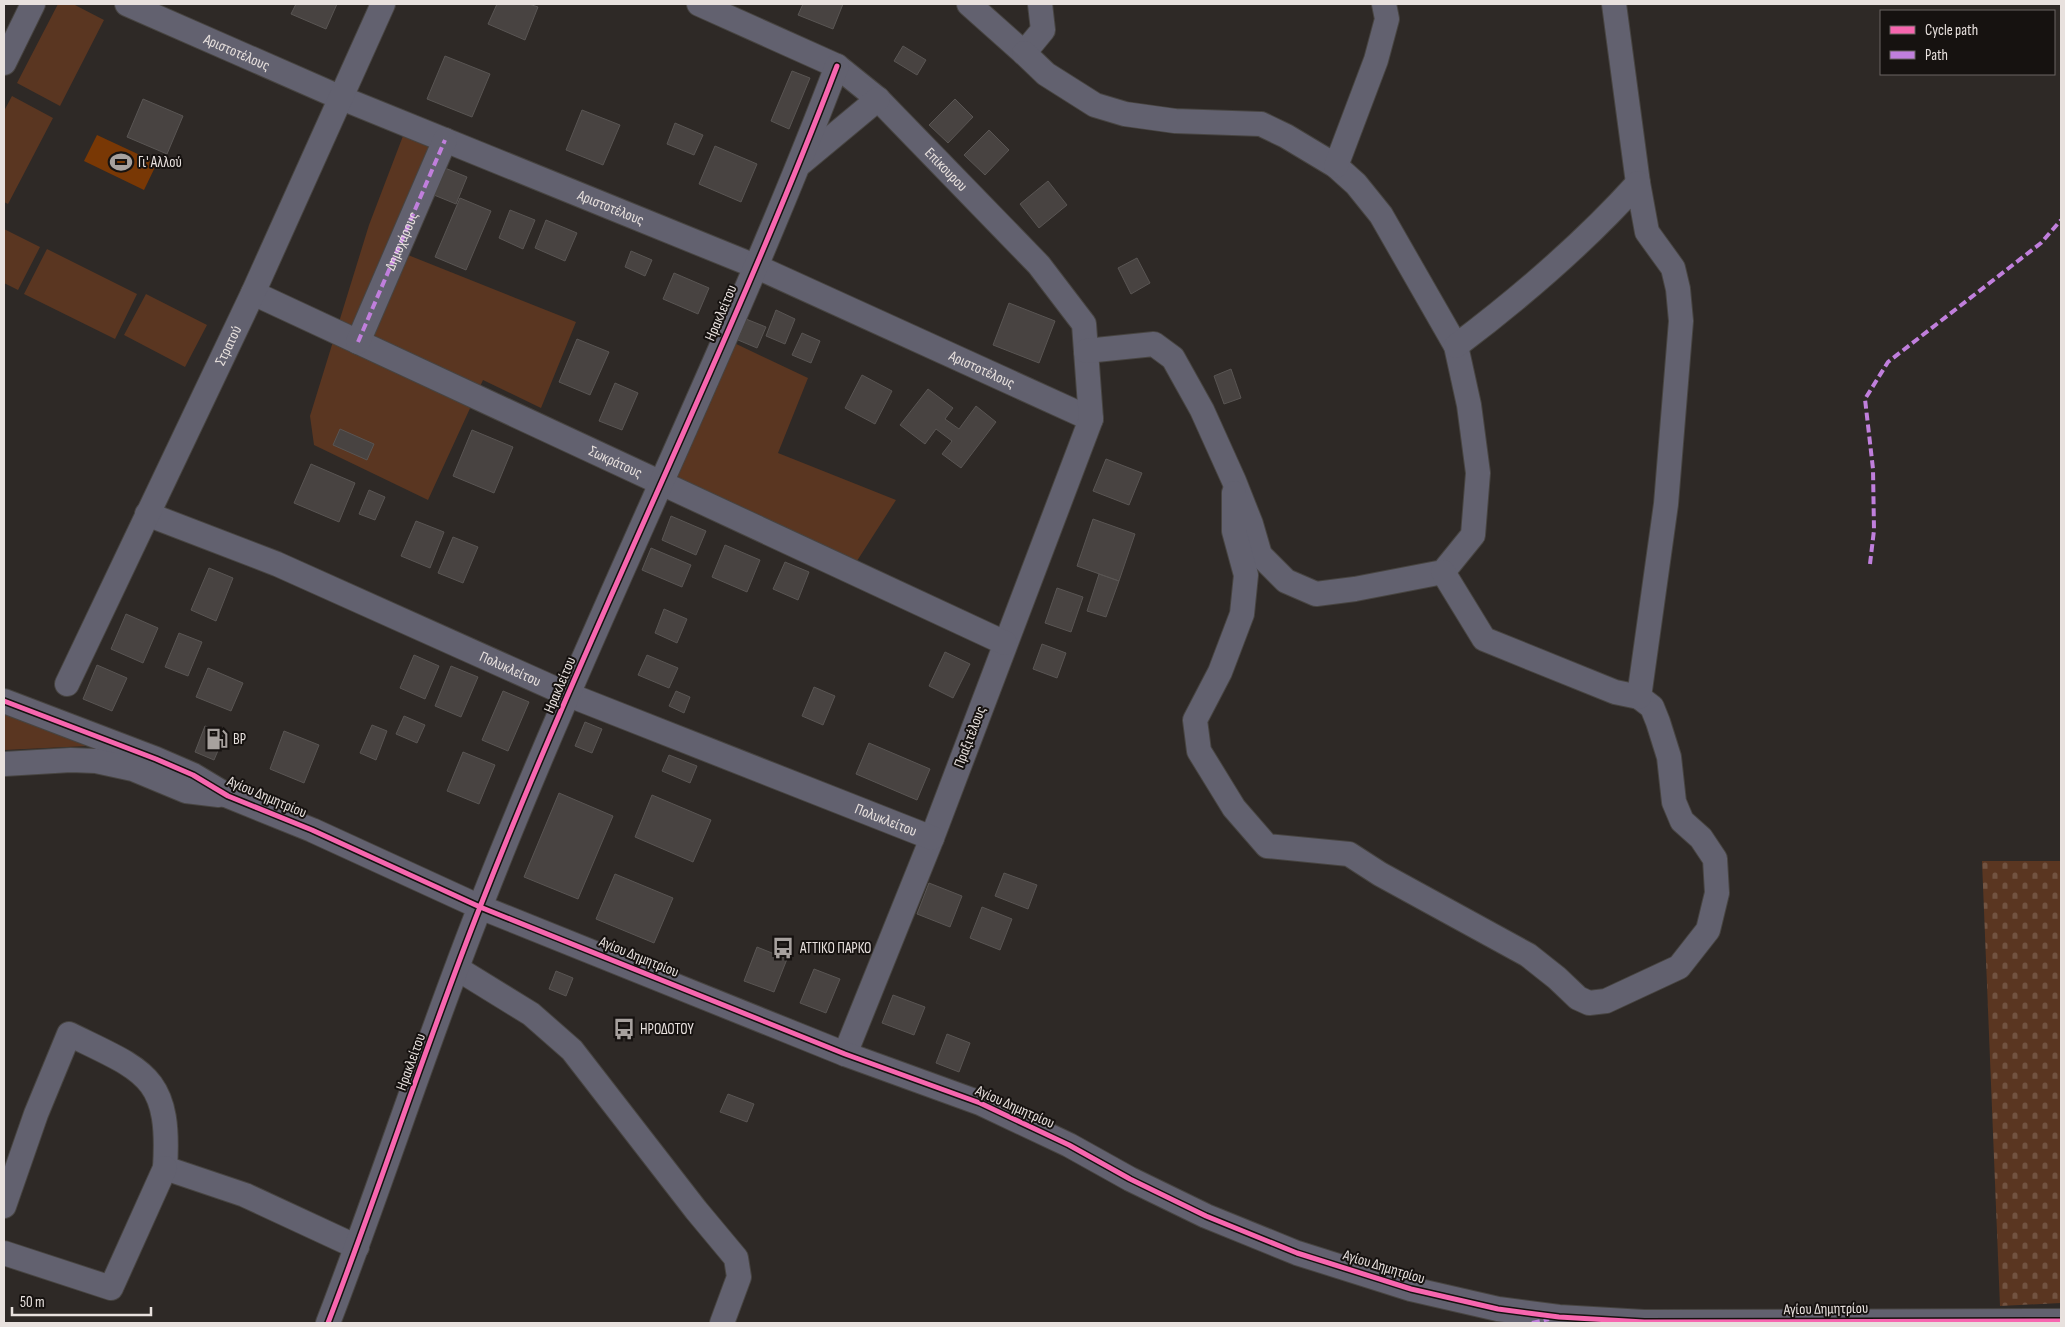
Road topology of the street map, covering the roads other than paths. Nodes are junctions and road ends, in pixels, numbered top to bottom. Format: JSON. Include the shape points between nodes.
{"nodes":[{"id":1,"x":34,"y":4,"type":"edge"},
{"id":2,"x":127,"y":4,"type":"edge"},
{"id":3,"x":383,"y":4,"type":"edge"},
{"id":4,"x":699,"y":4,"type":"edge"},
{"id":5,"x":969,"y":4,"type":"edge"},
{"id":6,"x":1040,"y":4,"type":"edge"},
{"id":7,"x":1384,"y":4,"type":"edge"},
{"id":8,"x":1614,"y":4,"type":"edge"},
{"id":9,"x":1024,"y":53,"type":"junction"},
{"id":10,"x":4,"y":63,"type":"edge"},
{"id":11,"x":837,"y":66,"type":"junction"},
{"id":12,"x":339,"y":97,"type":"junction"},
{"id":13,"x":878,"y":99,"type":"junction"},
{"id":14,"x":445,"y":140,"type":"junction"},
{"id":15,"x":800,"y":164,"type":"junction"},
{"id":16,"x":1336,"y":166,"type":"junction"},
{"id":17,"x":1638,"y":183,"type":"junction"},
{"id":18,"x":755,"y":266,"type":"junction"},
{"id":19,"x":253,"y":293,"type":"junction"},
{"id":20,"x":358,"y":342,"type":"junction"},
{"id":21,"x":1456,"y":346,"type":"junction"},
{"id":22,"x":1086,"y":351,"type":"junction"},
{"id":23,"x":1091,"y":419,"type":"junction"},
{"id":24,"x":1234,"y":481,"type":"junction"},
{"id":25,"x":661,"y":484,"type":"junction"},
{"id":26,"x":147,"y":514,"type":"junction"},
{"id":27,"x":1443,"y":572,"type":"junction"},
{"id":28,"x":1005,"y":644,"type":"junction"},
{"id":29,"x":67,"y":684,"type":"dead end"},
{"id":30,"x":570,"y":695,"type":"junction"},
{"id":31,"x":1639,"y":697,"type":"junction"},
{"id":32,"x":4,"y":701,"type":"edge"},
{"id":33,"x":4,"y":764,"type":"edge"},
{"id":34,"x":228,"y":796,"type":"junction"},
{"id":35,"x":932,"y":838,"type":"junction"},
{"id":36,"x":480,"y":907,"type":"junction"},
{"id":37,"x":458,"y":969,"type":"junction"},
{"id":38,"x":845,"y":1054,"type":"junction"},
{"id":39,"x":165,"y":1168,"type":"junction"},
{"id":40,"x":4,"y":1206,"type":"edge"},
{"id":41,"x":357,"y":1247,"type":"junction"},
{"id":42,"x":4,"y":1253,"type":"edge"},
{"id":43,"x":2061,"y":1321,"type":"edge"},
{"id":44,"x":328,"y":1323,"type":"edge"},
{"id":45,"x":722,"y":1323,"type":"edge"}],
"edges":[{"from":1,"to":10,"type":"street"},
{"from":2,"to":12,"type":"street","name":"Αριστοτέλους"},
{"from":3,"to":12,"type":"street","name":"Στρατού"},
{"from":4,"to":11,"type":"street","name":"Επίκουρου"},
{"from":5,"to":9,"type":"street"},
{"from":6,"to":9,"type":"street","via":[[1042,30]]},
{"from":7,"to":16,"type":"street","via":[[1387,19],[1376,60]]},
{"from":8,"to":17,"type":"street"},
{"from":9,"to":16,"type":"street","via":[[1046,74],[1095,106],[1175,121],[1261,124]]},
{"from":11,"to":13,"type":"street","name":"Επίκουρου"},
{"from":11,"to":15,"type":"street","name":"Ηρακλείτου"},
{"from":12,"to":14,"type":"street","name":"Αριστοτέλους"},
{"from":12,"to":19,"type":"street","name":"Στρατού"},
{"from":13,"to":15,"type":"street"},
{"from":13,"to":22,"type":"street","name":"Επίκουρου","via":[[1039,265],[1084,324]]},
{"from":14,"to":18,"type":"street","name":"Αριστοτέλους"},
{"from":14,"to":20,"type":"street","name":"Δημοχάρους"},
{"from":15,"to":18,"type":"street","name":"Ηρακλείτου"},
{"from":16,"to":21,"type":"street","via":[[1356,184],[1381,215]]},
{"from":17,"to":21,"type":"street","via":[[1562,260]]},
{"from":17,"to":31,"type":"street","via":[[1647,232],[1673,268],[1681,320],[1666,504]]},
{"from":18,"to":23,"type":"street","name":"Αριστοτέλους"},
{"from":18,"to":25,"type":"street","name":"Ηρακλείτου"},
{"from":19,"to":20,"type":"street","name":"Σωκράτους"},
{"from":19,"to":26,"type":"street","name":"Στρατού"},
{"from":20,"to":25,"type":"street","name":"Σωκράτους"},
{"from":21,"to":27,"type":"street","via":[[1469,405],[1478,473],[1473,535]]},
{"from":22,"to":23,"type":"street","name":"Επίκουρου"},
{"from":22,"to":24,"type":"street","via":[[1154,344],[1173,358],[1202,410]]},
{"from":23,"to":28,"type":"street","name":"Πραξιτέλους"},
{"from":24,"to":27,"type":"street","via":[[1260,554],[1286,581],[1316,594],[1355,590]]},
{"from":24,"to":31,"type":"street","via":[[1234,531],[1246,575],[1242,614],[1220,672],[1195,720],[1199,751],[1234,808],[1267,846],[1349,854],[1528,955],[1578,998],[1589,1003],[1606,1001],[1679,966],[1708,930],[1717,893],[1715,859],[1701,838],[1682,820],[1674,802],[1669,758],[1658,722],[1652,707]]},
{"from":25,"to":28,"type":"street","name":"Σωκράτους"},
{"from":25,"to":30,"type":"street","name":"Ηρακλείτου"},
{"from":26,"to":29,"type":"street","name":"Στρατού"},
{"from":26,"to":30,"type":"street","name":"Πολυκλείτου","via":[[277,564]]},
{"from":27,"to":31,"type":"street","via":[[1484,639],[1615,692]]},
{"from":28,"to":35,"type":"street","name":"Πραξιτέλους"},
{"from":30,"to":35,"type":"street","name":"Πολυκλείτου"},
{"from":30,"to":36,"type":"street","name":"Ηρακλείτου"},
{"from":32,"to":34,"type":"street","name":"Αγίου Δημητρίου","via":[[156,758]]},
{"from":33,"to":34,"type":"street","name":"Αγίου Δημητρίου","via":[[70,760],[102,762],[133,769],[186,791]]},
{"from":34,"to":36,"type":"street","name":"Αγίου Δημητρίου","via":[[312,830]]},
{"from":35,"to":38,"type":"street","name":"Πραξιτέλους"},
{"from":36,"to":37,"type":"street","name":"Ηρακλείτου"},
{"from":36,"to":38,"type":"street","name":"Αγίου Δημητρίου"},
{"from":37,"to":41,"type":"street","name":"Ηρακλείτου"},
{"from":37,"to":45,"type":"street","via":[[531,1014],[572,1050],[736,1258],[739,1277]]},
{"from":38,"to":43,"type":"street","name":"Αγίου Δημητρίου","via":[[980,1103],[1215,1220],[1297,1253],[1456,1301],[1559,1317],[1644,1322]]},
{"from":39,"to":40,"type":"street","via":[[164,1110],[146,1076],[69,1034],[36,1114]]},
{"from":39,"to":41,"type":"street","via":[[245,1195]]},
{"from":39,"to":42,"type":"street","via":[[111,1288]]},
{"from":41,"to":44,"type":"street","name":"Ηρακλείτου"}]}
